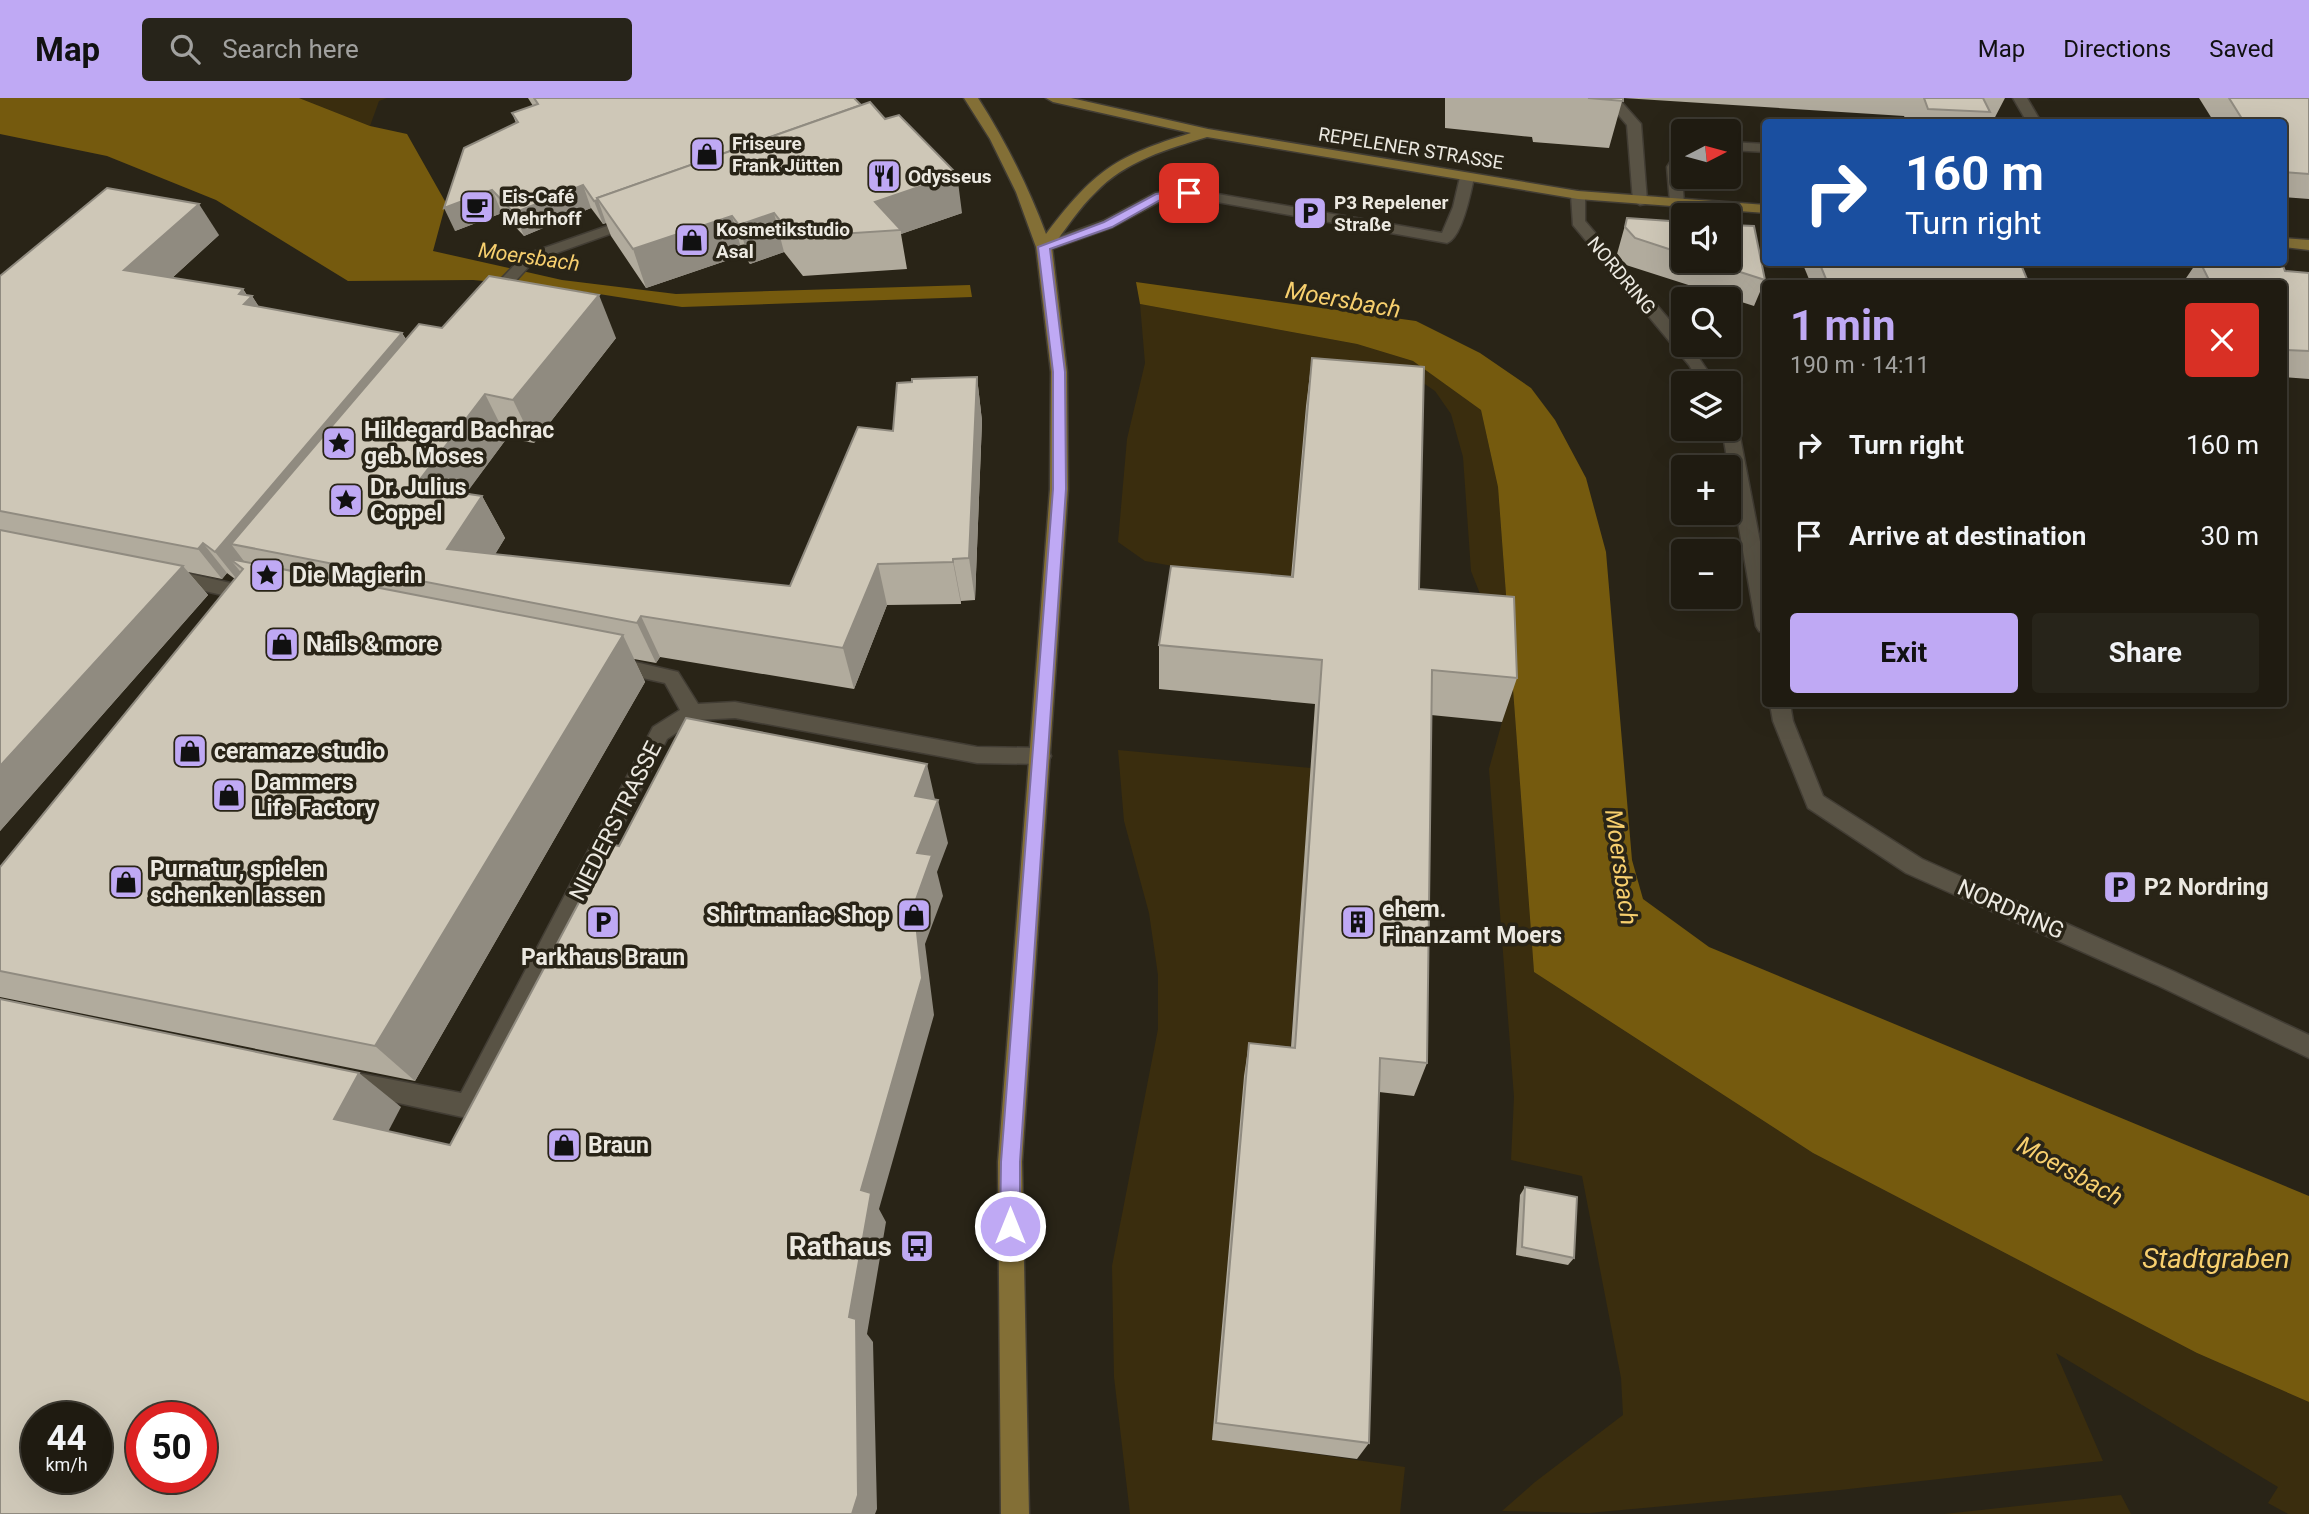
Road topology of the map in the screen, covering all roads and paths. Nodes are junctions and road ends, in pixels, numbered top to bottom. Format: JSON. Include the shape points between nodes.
{"nodes":[{"id":1,"x":971,"y":98,"type":"edge"},
{"id":2,"x":1053,"y":98,"type":"edge"},
{"id":3,"x":1611,"y":98,"type":"edge"},
{"id":4,"x":2020,"y":98,"type":"edge"},
{"id":5,"x":2032,"y":119,"type":"edge"},
{"id":6,"x":1208,"y":133,"type":"junction"},
{"id":7,"x":1741,"y":137,"type":"edge"},
{"id":8,"x":1762,"y":139,"type":"edge"},
{"id":9,"x":1741,"y":147,"type":"edge"},
{"id":10,"x":1762,"y":148,"type":"edge"},
{"id":11,"x":1467,"y":177,"type":"junction"},
{"id":12,"x":1676,"y":189,"type":"edge"},
{"id":13,"x":1578,"y":195,"type":"junction"},
{"id":14,"x":1640,"y":201,"type":"junction"},
{"id":15,"x":1677,"y":203,"type":"joint"},
{"id":16,"x":1741,"y":207,"type":"edge"},
{"id":17,"x":1762,"y":209,"type":"edge"},
{"id":18,"x":647,"y":216,"type":"edge"},
{"id":19,"x":2287,"y":243,"type":"edge"},
{"id":20,"x":2309,"y":245,"type":"edge"},
{"id":21,"x":1045,"y":253,"type":"junction"},
{"id":22,"x":474,"y":315,"type":"edge"},
{"id":23,"x":1701,"y":371,"type":"edge"},
{"id":24,"x":1733,"y":441,"type":"edge"},
{"id":25,"x":145,"y":573,"type":"edge"},
{"id":26,"x":248,"y":588,"type":"junction"},
{"id":27,"x":271,"y":598,"type":"edge"},
{"id":28,"x":1762,"y":604,"type":"edge"},
{"id":29,"x":226,"y":614,"type":"edge"},
{"id":30,"x":591,"y":661,"type":"edge"},
{"id":31,"x":1781,"y":707,"type":"edge"},
{"id":32,"x":692,"y":712,"type":"junction"},
{"id":33,"x":1041,"y":756,"type":"junction"},
{"id":34,"x":2309,"y":1047,"type":"edge"},
{"id":35,"x":334,"y":1079,"type":"edge"},
{"id":36,"x":1016,"y":1514,"type":"edge"}],
"edges":[{"from":1,"to":21,"type":"main road","via":[[1023,192]]},
{"from":2,"to":6,"type":"main road","name":"REPELENER STRASSE"},
{"from":3,"to":14,"type":"street","via":[[1634,124]]},
{"from":4,"to":5,"type":"street"},
{"from":6,"to":11,"type":"main road","name":"REPELENER STRASSE"},
{"from":6,"to":21,"type":"main road","via":[[1120,165],[1095,184]]},
{"from":7,"to":8,"type":"street"},
{"from":9,"to":10,"type":"street"},
{"from":11,"to":13,"type":"main road","name":"REPELENER STRASSE"},
{"from":11,"to":21,"type":"street","via":[[1447,238],[1189,193],[1160,196]]},
{"from":12,"to":15,"type":"street"},
{"from":13,"to":14,"type":"main road","name":"REPELENER STRASSE"},
{"from":13,"to":23,"type":"street","name":"NORDRING","via":[[1578,222]]},
{"from":14,"to":15,"type":"main road","name":"REPELENER STRASSE"},
{"from":16,"to":17,"type":"main road","name":"REPELENER STRASSE"},
{"from":18,"to":22,"type":"street","via":[[529,258]]},
{"from":19,"to":20,"type":"main road"},
{"from":21,"to":33,"type":"main road","via":[[1059,372],[1059,489]]},
{"from":24,"to":28,"type":"street"},
{"from":25,"to":26,"type":"street"},
{"from":26,"to":27,"type":"street"},
{"from":26,"to":29,"type":"street"},
{"from":30,"to":32,"type":"street","via":[[671,677]]},
{"from":31,"to":34,"type":"street","name":"NORDRING","via":[[1815,802],[1914,866]]},
{"from":32,"to":33,"type":"street","via":[[735,710],[977,755]]},
{"from":32,"to":35,"type":"street","name":"NIEDERSTRASSE","via":[[660,733],[467,1106]]},
{"from":33,"to":36,"type":"main road","via":[[1010,1162]]}]}
